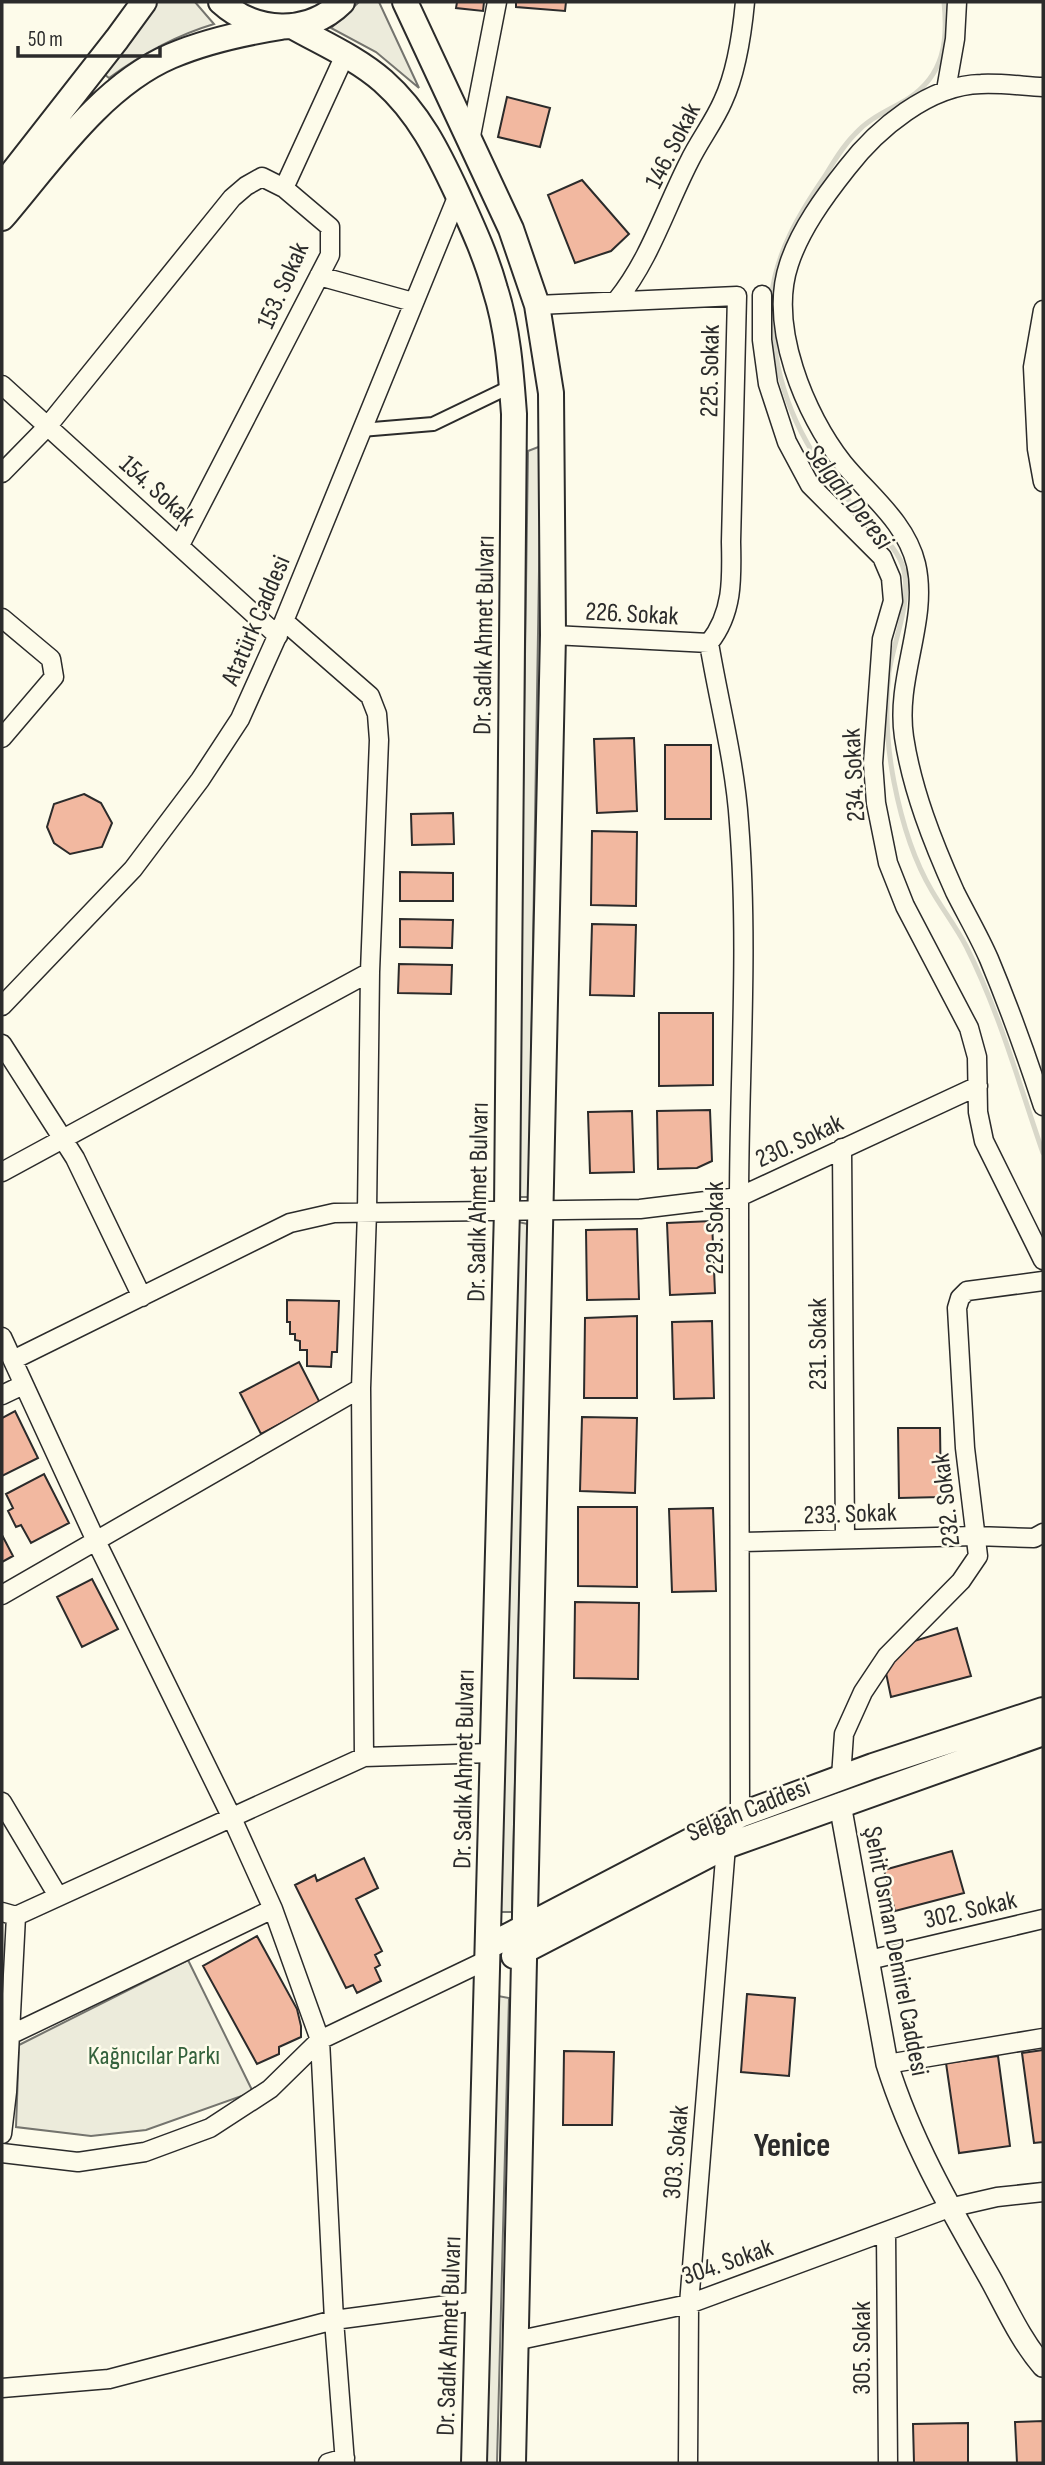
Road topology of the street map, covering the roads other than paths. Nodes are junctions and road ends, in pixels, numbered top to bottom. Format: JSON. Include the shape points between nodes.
{"nodes":[{"id":1,"x":144,"y":2,"type":"edge"},
{"id":2,"x":220,"y":2,"type":"edge"},
{"id":3,"x":342,"y":2,"type":"edge"},
{"id":4,"x":405,"y":2,"type":"edge"},
{"id":5,"x":497,"y":2,"type":"edge"},
{"id":6,"x":745,"y":2,"type":"edge"},
{"id":7,"x":957,"y":2,"type":"edge"},
{"id":8,"x":287,"y":26,"type":"junction"},
{"id":9,"x":345,"y":55,"type":"junction"},
{"id":10,"x":1043,"y":88,"type":"edge"},
{"id":11,"x":946,"y":90,"type":"junction"},
{"id":12,"x":470,"y":141,"type":"junction"},
{"id":13,"x":2,"y":186,"type":"edge"},
{"id":14,"x":284,"y":188,"type":"junction"},
{"id":15,"x":458,"y":195,"type":"junction"},
{"id":16,"x":2,"y":218,"type":"edge"},
{"id":17,"x":319,"y":276,"type":"junction"},
{"id":18,"x":782,"y":294,"type":"junction"},
{"id":19,"x":762,"y":295,"type":"junction"},
{"id":20,"x":737,"y":296,"type":"junction"},
{"id":21,"x":617,"y":300,"type":"junction"},
{"id":22,"x":413,"y":302,"type":"junction"},
{"id":23,"x":537,"y":305,"type":"junction"},
{"id":24,"x":1042,"y":321,"type":"edge"},
{"id":25,"x":2,"y":386,"type":"edge"},
{"id":26,"x":512,"y":386,"type":"junction"},
{"id":27,"x":47,"y":427,"type":"junction"},
{"id":28,"x":361,"y":430,"type":"junction"},
{"id":29,"x":2,"y":473,"type":"edge"},
{"id":30,"x":1043,"y":482,"type":"edge"},
{"id":31,"x":180,"y":545,"type":"junction"},
{"id":32,"x":2,"y":618,"type":"edge"},
{"id":33,"x":281,"y":629,"type":"junction"},
{"id":34,"x":553,"y":635,"type":"junction"},
{"id":35,"x":709,"y":643,"type":"junction"},
{"id":36,"x":2,"y":738,"type":"edge"},
{"id":37,"x":370,"y":972,"type":"junction"},
{"id":38,"x":2,"y":1006,"type":"edge"},
{"id":39,"x":2,"y":1044,"type":"edge"},
{"id":40,"x":978,"y":1086,"type":"junction"},
{"id":41,"x":1043,"y":1106,"type":"edge"},
{"id":42,"x":62,"y":1139,"type":"junction"},
{"id":43,"x":842,"y":1148,"type":"junction"},
{"id":44,"x":2,"y":1172,"type":"edge"},
{"id":45,"x":739,"y":1197,"type":"junction"},
{"id":46,"x":507,"y":1210,"type":"junction"},
{"id":47,"x":541,"y":1210,"type":"junction"},
{"id":48,"x":367,"y":1212,"type":"junction"},
{"id":49,"x":1043,"y":1260,"type":"edge"},
{"id":50,"x":1043,"y":1281,"type":"edge"},
{"id":51,"x":142,"y":1297,"type":"junction"},
{"id":52,"x":2,"y":1337,"type":"edge"},
{"id":53,"x":13,"y":1360,"type":"junction"},
{"id":54,"x":23,"y":1384,"type":"junction"},
{"id":55,"x":361,"y":1388,"type":"junction"},
{"id":56,"x":2,"y":1395,"type":"edge"},
{"id":57,"x":1043,"y":1533,"type":"edge"},
{"id":58,"x":975,"y":1535,"type":"junction"},
{"id":59,"x":845,"y":1539,"type":"junction"},
{"id":60,"x":96,"y":1541,"type":"junction"},
{"id":61,"x":742,"y":1542,"type":"junction"},
{"id":62,"x":2,"y":1595,"type":"edge"},
{"id":63,"x":1043,"y":1710,"type":"edge"},
{"id":64,"x":1043,"y":1733,"type":"edge"},
{"id":65,"x":491,"y":1753,"type":"junction"},
{"id":66,"x":364,"y":1756,"type":"junction"},
{"id":67,"x":841,"y":1777,"type":"junction"},
{"id":68,"x":2,"y":1802,"type":"edge"},
{"id":69,"x":840,"y":1804,"type":"junction"},
{"id":70,"x":740,"y":1815,"type":"junction"},
{"id":71,"x":231,"y":1816,"type":"junction"},
{"id":72,"x":726,"y":1846,"type":"junction"},
{"id":73,"x":58,"y":1896,"type":"junction"},
{"id":74,"x":273,"y":1909,"type":"junction"},
{"id":75,"x":9,"y":1914,"type":"edge"},
{"id":76,"x":1043,"y":1919,"type":"edge"},
{"id":77,"x":524,"y":1939,"type":"junction"},
{"id":78,"x":489,"y":1958,"type":"junction"},
{"id":79,"x":869,"y":1960,"type":"junction"},
{"id":80,"x":10,"y":2035,"type":"junction"},
{"id":81,"x":1043,"y":2038,"type":"edge"},
{"id":82,"x":320,"y":2040,"type":"junction"},
{"id":83,"x":887,"y":2064,"type":"junction"},
{"id":84,"x":2,"y":2134,"type":"edge"},
{"id":85,"x":2,"y":2153,"type":"edge"},
{"id":86,"x":1043,"y":2192,"type":"edge"},
{"id":87,"x":950,"y":2208,"type":"junction"},
{"id":88,"x":886,"y":2233,"type":"junction"},
{"id":89,"x":478,"y":2301,"type":"junction"},
{"id":90,"x":689,"y":2304,"type":"junction"},
{"id":91,"x":334,"y":2320,"type":"junction"},
{"id":92,"x":515,"y":2340,"type":"junction"},
{"id":93,"x":1043,"y":2366,"type":"edge"},
{"id":94,"x":2,"y":2388,"type":"edge"},
{"id":95,"x":339,"y":2461,"type":"edge"},
{"id":96,"x":474,"y":2463,"type":"edge"},
{"id":97,"x":513,"y":2463,"type":"edge"},
{"id":98,"x":688,"y":2463,"type":"edge"},
{"id":99,"x":888,"y":2463,"type":"edge"}],
"edges":[{"from":1,"to":13,"type":"main road"},
{"from":2,"to":8,"type":"main road","via":[[246,20]]},
{"from":3,"to":8,"type":"main road","via":[[323,16]]},
{"from":4,"to":12,"type":"main road"},
{"from":5,"to":12,"type":"street"},
{"from":6,"to":21,"type":"street","name":"146. Sokak","via":[[734,70],[723,101],[688,163],[643,261]]},
{"from":7,"to":11,"type":"street","via":[[956,39]]},
{"from":8,"to":9,"type":"main road","name":"Dr. Sadık Ahmet Bulvarı"},
{"from":8,"to":16,"type":"main road","via":[[199,45],[140,74],[99,105]]},
{"from":9,"to":14,"type":"street"},
{"from":9,"to":15,"type":"main road","name":"Dr. Sadık Ahmet Bulvarı","via":[[381,79],[418,119]]},
{"from":10,"to":11,"type":"street","via":[[978,84]]},
{"from":11,"to":18,"type":"street","via":[[887,124],[845,170],[796,246]]},
{"from":12,"to":23,"type":"main road","via":[[510,229]]},
{"from":14,"to":17,"type":"street","name":"153. Sokak","via":[[330,227],[330,255]]},
{"from":14,"to":27,"type":"street","name":"153. Sokak","via":[[262,177],[232,198]]},
{"from":15,"to":22,"type":"street","name":"Atatürk Caddesi"},
{"from":15,"to":26,"type":"main road","name":"Dr. Sadık Ahmet Bulvarı","via":[[496,291]]},
{"from":17,"to":22,"type":"street"},
{"from":17,"to":31,"type":"street","name":"153. Sokak"},
{"from":18,"to":19,"type":"street"},
{"from":18,"to":41,"type":"street","via":[[786,334],[805,403],[843,462],[897,524],[915,560],[920,585],[905,673],[904,737],[929,829],[988,957]]},
{"from":19,"to":20,"type":"street"},
{"from":19,"to":40,"type":"street","name":"234. Sokak","via":[[768,384],[787,442],[810,485],[882,557],[891,578],[893,601],[882,639],[876,699],[876,803],[888,863],[905,906],[969,1028]]},
{"from":20,"to":21,"type":"street","name":"225. Sokak"},
{"from":20,"to":35,"type":"street","name":"225. Sokak","via":[[732,580],[721,628]]},
{"from":21,"to":23,"type":"street","name":"225. Sokak"},
{"from":22,"to":28,"type":"street","name":"Atatürk Caddesi"},
{"from":23,"to":34,"type":"main road","via":[[552,429]]},
{"from":24,"to":30,"type":"street","via":[[1033,367]]},
{"from":25,"to":27,"type":"street","name":"154. Sokak"},
{"from":26,"to":28,"type":"street","via":[[433,424]]},
{"from":26,"to":46,"type":"main road","name":"Dr. Sadık Ahmet Bulvarı","via":[[515,512]]},
{"from":27,"to":29,"type":"street"},
{"from":27,"to":31,"type":"street","name":"154. Sokak"},
{"from":28,"to":33,"type":"street","name":"Atatürk Caddesi"},
{"from":31,"to":33,"type":"street","name":"154. Sokak"},
{"from":32,"to":36,"type":"street","via":[[51,659],[54,677]]},
{"from":33,"to":37,"type":"street","name":"154. Sokak","via":[[370,696],[377,714]]},
{"from":33,"to":38,"type":"street","name":"Atatürk Caddesi","via":[[240,719],[170,822],[133,869]]},
{"from":34,"to":35,"type":"street","name":"226. Sokak"},
{"from":34,"to":47,"type":"main road"},
{"from":35,"to":45,"type":"street","name":"229. Sokak","via":[[740,823],[744,1028]]},
{"from":37,"to":42,"type":"street"},
{"from":37,"to":48,"type":"street","name":"154. Sokak"},
{"from":39,"to":42,"type":"street"},
{"from":40,"to":43,"type":"street","name":"230. Sokak"},
{"from":40,"to":49,"type":"street","name":"234. Sokak","via":[[984,1141]]},
{"from":42,"to":44,"type":"street"},
{"from":42,"to":51,"type":"street"},
{"from":43,"to":45,"type":"street","name":"230. Sokak"},
{"from":43,"to":59,"type":"street","name":"231. Sokak"},
{"from":45,"to":47,"type":"street","name":"230. Sokak","via":[[640,1209]]},
{"from":45,"to":61,"type":"street","name":"229. Sokak"},
{"from":46,"to":47,"type":"street","name":"230. Sokak"},
{"from":46,"to":48,"type":"street","name":"230. Sokak"},
{"from":46,"to":65,"type":"main road","name":"Dr. Sadık Ahmet Bulvarı"},
{"from":47,"to":77,"type":"main road"},
{"from":48,"to":51,"type":"street","name":"230. Sokak","via":[[334,1213],[290,1223]]},
{"from":48,"to":55,"type":"street","name":"154. Sokak"},
{"from":50,"to":58,"type":"street","name":"232. Sokak","via":[[967,1292],[957,1308]]},
{"from":51,"to":53,"type":"street","name":"230. Sokak"},
{"from":52,"to":53,"type":"street"},
{"from":53,"to":54,"type":"street"},
{"from":54,"to":56,"type":"street"},
{"from":54,"to":60,"type":"street"},
{"from":55,"to":60,"type":"street"},
{"from":55,"to":66,"type":"street","name":"154. Sokak"},
{"from":57,"to":58,"type":"street","name":"233. Sokak","via":[[1034,1538]]},
{"from":58,"to":59,"type":"street","name":"233. Sokak"},
{"from":58,"to":67,"type":"street","name":"232. Sokak","via":[[978,1556],[973,1566],[887,1656],[863,1692],[844,1734]]},
{"from":59,"to":61,"type":"street","name":"233. Sokak"},
{"from":60,"to":62,"type":"street"},
{"from":60,"to":71,"type":"street"},
{"from":61,"to":70,"type":"street","name":"229. Sokak"},
{"from":63,"to":67,"type":"main road","name":"Selgah Caddesi"},
{"from":64,"to":69,"type":"main road","name":"Selgah Caddesi"},
{"from":65,"to":66,"type":"street"},
{"from":65,"to":78,"type":"main road","name":"Dr. Sadık Ahmet Bulvarı"},
{"from":66,"to":71,"type":"street"},
{"from":67,"to":70,"type":"main road","name":"Selgah Caddesi"},
{"from":68,"to":73,"type":"street"},
{"from":69,"to":72,"type":"main road","name":"Selgah Caddesi"},
{"from":69,"to":79,"type":"street","name":"Şehit Osman Demirel Caddesi"},
{"from":70,"to":77,"type":"main road","name":"Selgah Caddesi"},
{"from":71,"to":73,"type":"street"},
{"from":71,"to":74,"type":"street"},
{"from":72,"to":77,"type":"main road","name":"Selgah Caddesi"},
{"from":72,"to":90,"type":"street","name":"303. Sokak"},
{"from":73,"to":75,"type":"street"},
{"from":74,"to":80,"type":"street"},
{"from":74,"to":82,"type":"street"},
{"from":75,"to":80,"type":"street"},
{"from":76,"to":79,"type":"street","name":"302. Sokak"},
{"from":77,"to":78,"type":"main road","name":"Selgah Caddesi"},
{"from":77,"to":92,"type":"main road"},
{"from":78,"to":82,"type":"street"},
{"from":78,"to":89,"type":"main road","name":"Dr. Sadık Ahmet Bulvarı"},
{"from":79,"to":83,"type":"street","name":"Şehit Osman Demirel Caddesi"},
{"from":80,"to":84,"type":"street"},
{"from":81,"to":83,"type":"street"},
{"from":82,"to":85,"type":"street","via":[[270,2089],[210,2128],[145,2152],[78,2162]]},
{"from":82,"to":91,"type":"street"},
{"from":83,"to":87,"type":"street","name":"Şehit Osman Demirel Caddesi","via":[[915,2142]]},
{"from":86,"to":87,"type":"street","name":"304. Sokak"},
{"from":87,"to":88,"type":"street","name":"304. Sokak"},
{"from":87,"to":93,"type":"street","name":"Şehit Osman Demirel Caddesi"},
{"from":88,"to":90,"type":"street","name":"304. Sokak"},
{"from":88,"to":99,"type":"street","name":"305. Sokak"},
{"from":89,"to":91,"type":"street"},
{"from":89,"to":96,"type":"main road","name":"Dr. Sadık Ahmet Bulvarı"},
{"from":90,"to":92,"type":"street","name":"304. Sokak"},
{"from":90,"to":98,"type":"street","name":"303. Sokak"},
{"from":91,"to":94,"type":"street","via":[[109,2379]]},
{"from":91,"to":95,"type":"street"},
{"from":92,"to":97,"type":"main road"}]}
